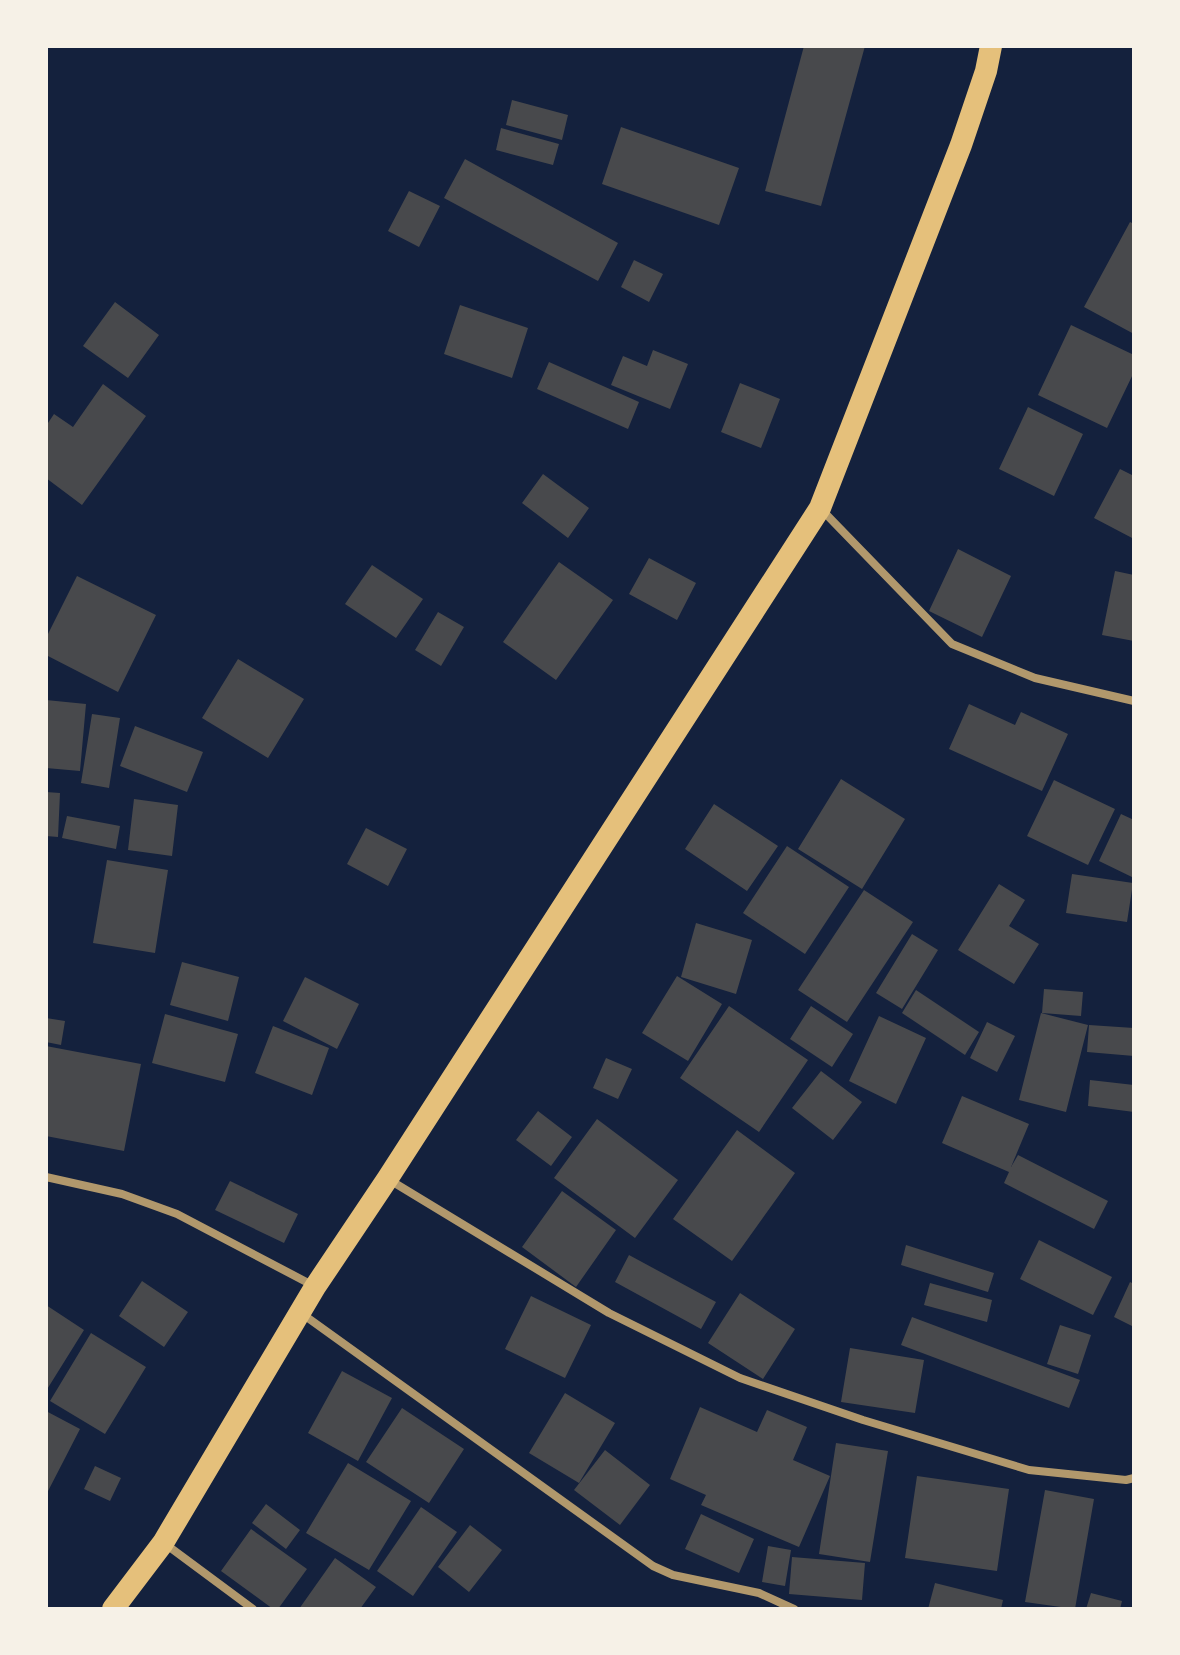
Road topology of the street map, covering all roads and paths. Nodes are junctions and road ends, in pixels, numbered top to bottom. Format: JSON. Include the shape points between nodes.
{"nodes":[{"id":1,"x":991,"y":46,"type":"edge"},
{"id":2,"x":820,"y":508,"type":"junction"},
{"id":3,"x":1134,"y":701,"type":"edge"},
{"id":4,"x":46,"y":1177,"type":"edge"},
{"id":5,"x":388,"y":1178,"type":"junction"},
{"id":6,"x":315,"y":1287,"type":"junction"},
{"id":7,"x":300,"y":1313,"type":"junction"},
{"id":8,"x":1134,"y":1478,"type":"edge"},
{"id":9,"x":163,"y":1543,"type":"junction"},
{"id":10,"x":113,"y":1609,"type":"edge"},
{"id":11,"x":253,"y":1609,"type":"edge"},
{"id":12,"x":794,"y":1609,"type":"edge"}],
"edges":[{"from":1,"to":2,"type":"highway","via":[[961,145]]},
{"from":2,"to":3,"type":"street","via":[[952,644],[1035,678]]},
{"from":2,"to":5,"type":"highway"},
{"from":4,"to":6,"type":"street","via":[[122,1194],[177,1214]]},
{"from":5,"to":6,"type":"highway"},
{"from":5,"to":8,"type":"street","via":[[609,1313],[740,1378],[1029,1470]]},
{"from":6,"to":7,"type":"highway"},
{"from":7,"to":9,"type":"highway"},
{"from":7,"to":12,"type":"street","via":[[653,1566],[759,1593]]},
{"from":9,"to":10,"type":"highway"},
{"from":9,"to":11,"type":"street"}]}
